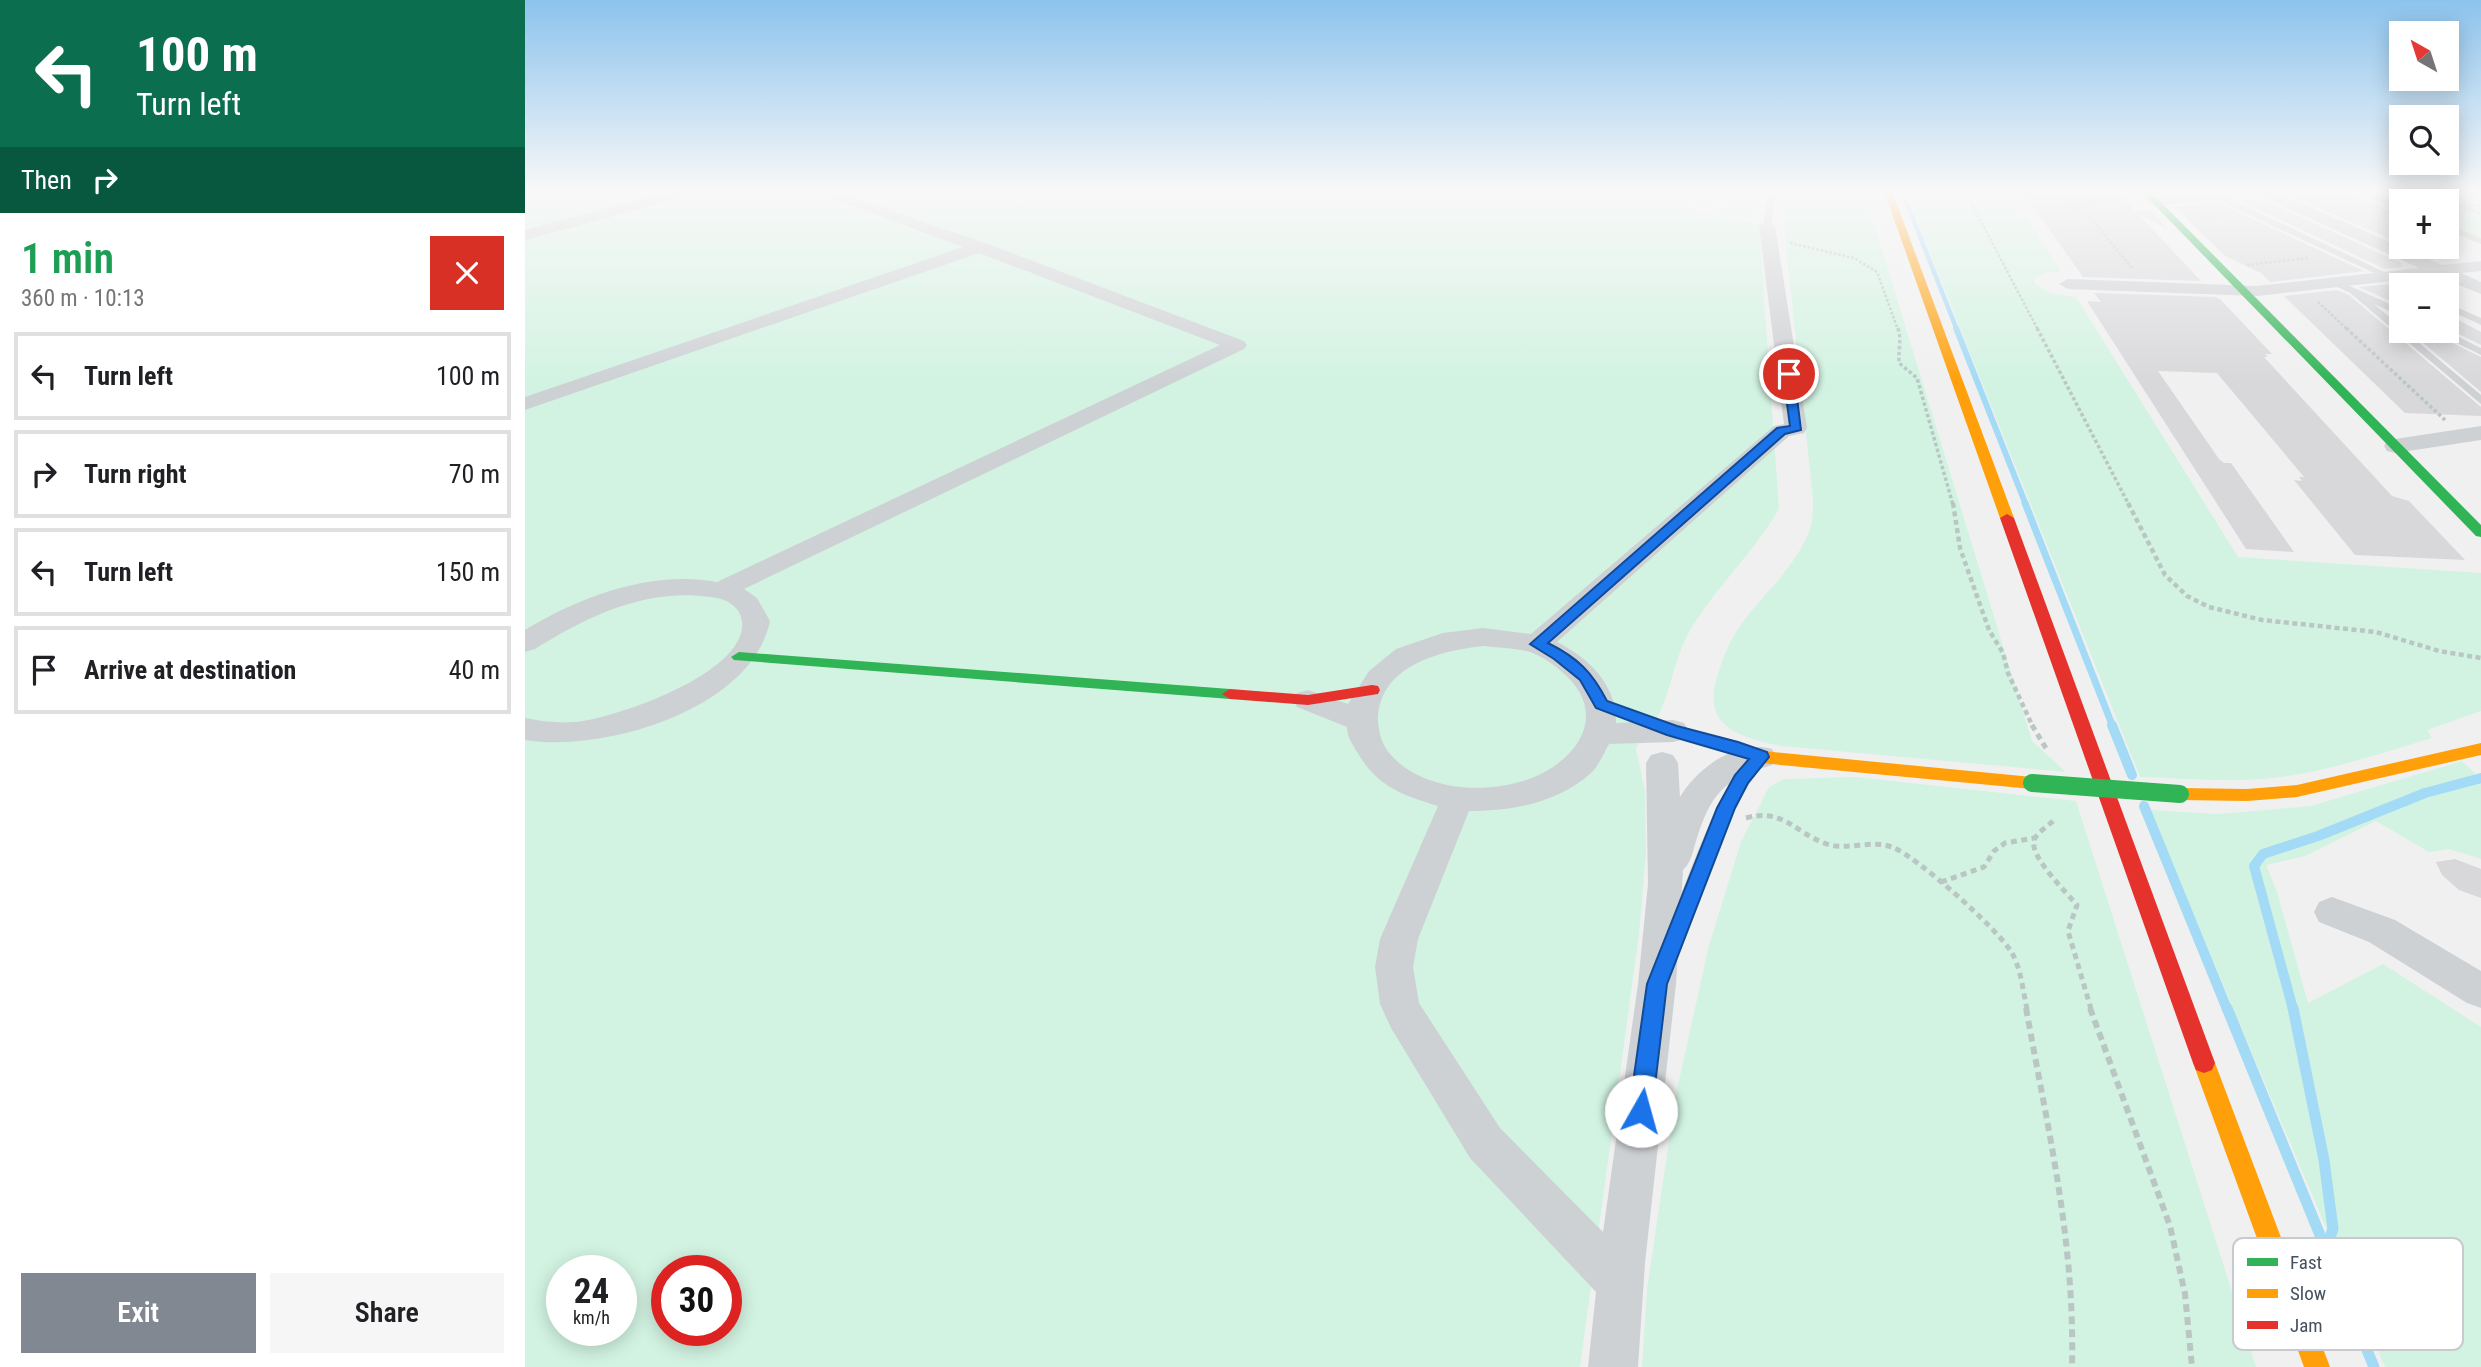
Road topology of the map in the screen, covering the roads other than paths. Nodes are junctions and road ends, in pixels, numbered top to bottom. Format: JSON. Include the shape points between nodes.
{"nodes":[{"id":1,"x":956,"y":255,"type":"edge"},
{"id":2,"x":1000,"y":255,"type":"edge"},
{"id":3,"x":1771,"y":255,"type":"edge"},
{"id":4,"x":1911,"y":255,"type":"edge"},
{"id":5,"x":2205,"y":255,"type":"edge"},
{"id":6,"x":2343,"y":255,"type":"edge"},
{"id":7,"x":2404,"y":255,"type":"edge"},
{"id":8,"x":2481,"y":266,"type":"edge"},
{"id":9,"x":2441,"y":271,"type":"junction"},
{"id":10,"x":2430,"y":273,"type":"edge"},
{"id":11,"x":2389,"y":278,"type":"edge"},
{"id":12,"x":2389,"y":280,"type":"edge"},
{"id":13,"x":2336,"y":283,"type":"junction"},
{"id":14,"x":2068,"y":284,"type":"dead end"},
{"id":15,"x":2481,"y":289,"type":"edge"},
{"id":16,"x":2243,"y":291,"type":"junction"},
{"id":17,"x":2354,"y":292,"type":"junction"},
{"id":18,"x":2389,"y":308,"type":"edge"},
{"id":19,"x":2459,"y":312,"type":"edge"},
{"id":20,"x":2481,"y":322,"type":"edge"},
{"id":21,"x":2459,"y":341,"type":"edge"},
{"id":22,"x":2481,"y":352,"type":"edge"},
{"id":23,"x":2481,"y":386,"type":"edge"},
{"id":24,"x":2466,"y":388,"type":"junction"},
{"id":25,"x":2481,"y":401,"type":"edge"},
{"id":26,"x":525,"y":404,"type":"edge"},
{"id":27,"x":2481,"y":433,"type":"edge"},
{"id":28,"x":2395,"y":446,"type":"junction"},
{"id":29,"x":2481,"y":533,"type":"edge"},
{"id":30,"x":721,"y":590,"type":"junction"},
{"id":31,"x":525,"y":643,"type":"edge"},
{"id":32,"x":1537,"y":644,"type":"junction"},
{"id":33,"x":739,"y":657,"type":"junction"},
{"id":34,"x":1372,"y":690,"type":"junction"},
{"id":35,"x":1308,"y":700,"type":"junction"},
{"id":36,"x":1601,"y":719,"type":"junction"},
{"id":37,"x":1363,"y":721,"type":"junction"},
{"id":38,"x":525,"y":729,"type":"edge"},
{"id":39,"x":1673,"y":731,"type":"joint"},
{"id":40,"x":2481,"y":736,"type":"edge"},
{"id":41,"x":2481,"y":749,"type":"edge"},
{"id":42,"x":2441,"y":755,"type":"junction"},
{"id":43,"x":1761,"y":757,"type":"junction"},
{"id":44,"x":1717,"y":776,"type":"junction"},
{"id":45,"x":1457,"y":799,"type":"junction"},
{"id":46,"x":1666,"y":884,"type":"junction"},
{"id":47,"x":2332,"y":912,"type":"dead end"},
{"id":48,"x":1657,"y":984,"type":"junction"},
{"id":49,"x":2481,"y":991,"type":"edge"},
{"id":50,"x":2268,"y":1238,"type":"edge"},
{"id":51,"x":1620,"y":1283,"type":"junction"},
{"id":52,"x":2311,"y":1350,"type":"edge"},
{"id":53,"x":1613,"y":1367,"type":"edge"},
{"id":54,"x":2318,"y":1367,"type":"edge"}],
"edges":[{"from":1,"to":26,"type":"street"},
{"from":2,"to":30,"type":"street","via":[[1237,345]]},
{"from":3,"to":32,"type":"street","via":[[1796,428],[1781,431]]},
{"from":4,"to":50,"type":"main road"},
{"from":5,"to":16,"type":"main road"},
{"from":6,"to":11,"type":"lane"},
{"from":7,"to":9,"type":"street"},
{"from":8,"to":9,"type":"street"},
{"from":9,"to":10,"type":"street"},
{"from":9,"to":15,"type":"street"},
{"from":12,"to":13,"type":"street"},
{"from":13,"to":16,"type":"street"},
{"from":13,"to":17,"type":"lane"},
{"from":14,"to":16,"type":"street"},
{"from":16,"to":28,"type":"main road"},
{"from":17,"to":18,"type":"lane"},
{"from":17,"to":24,"type":"lane"},
{"from":19,"to":20,"type":"lane"},
{"from":21,"to":22,"type":"lane"},
{"from":23,"to":24,"type":"lane"},
{"from":24,"to":25,"type":"lane"},
{"from":27,"to":28,"type":"street"},
{"from":28,"to":29,"type":"main road"},
{"from":30,"to":31,"type":"street","via":[[688,586],[647,590],[561,620]]},
{"from":30,"to":33,"type":"street","via":[[746,602],[756,621],[749,646]]},
{"from":32,"to":34,"type":"street","via":[[1483,637],[1443,642],[1406,656],[1378,678]]},
{"from":32,"to":36,"type":"street","via":[[1587,677]]},
{"from":33,"to":35,"type":"main road"},
{"from":33,"to":38,"type":"street","via":[[725,673],[685,699],[635,720],[583,732]]},
{"from":34,"to":35,"type":"main road"},
{"from":34,"to":37,"type":"street","via":[[1363,705]]},
{"from":35,"to":37,"type":"street"},
{"from":36,"to":39,"type":"street"},
{"from":36,"to":45,"type":"street","via":[[1582,763],[1549,786],[1505,799]]},
{"from":37,"to":45,"type":"street","via":[[1363,736],[1380,764],[1413,787]]},
{"from":39,"to":43,"type":"main road"},
{"from":40,"to":42,"type":"street"},
{"from":41,"to":42,"type":"main road"},
{"from":42,"to":43,"type":"main road","bridge":true,"via":[[2277,794],[2180,794]]},
{"from":43,"to":44,"type":"street","via":[[1737,762]]},
{"from":43,"to":48,"type":"lane","via":[[1741,779],[1726,808]]},
{"from":44,"to":46,"type":"street","via":[[1697,791]]},
{"from":44,"to":46,"type":"street","via":[[1676,776],[1662,763]]},
{"from":45,"to":51,"type":"street","via":[[1393,957],[1395,995],[1485,1143]]},
{"from":46,"to":48,"type":"street"},
{"from":47,"to":49,"type":"street","via":[[2392,937]]},
{"from":48,"to":51,"type":"street"},
{"from":51,"to":53,"type":"street"},
{"from":52,"to":54,"type":"main road"}]}
